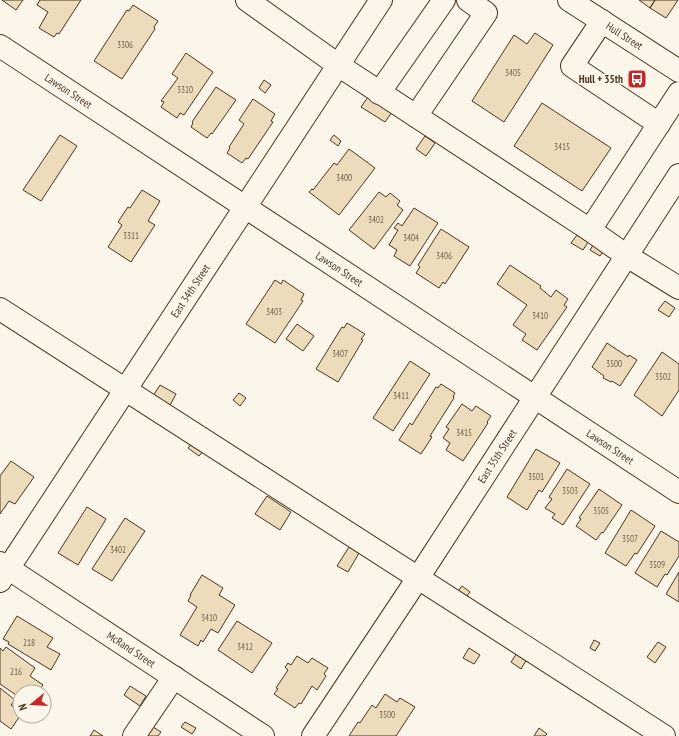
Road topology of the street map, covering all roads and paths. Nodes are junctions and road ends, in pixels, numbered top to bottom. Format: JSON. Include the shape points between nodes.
{"nodes":[{"id":1,"x":247,"y":0,"type":"edge"},
{"id":2,"x":380,"y":0,"type":"edge"},
{"id":3,"x":444,"y":0,"type":"edge"},
{"id":4,"x":468,"y":0,"type":"edge"},
{"id":5,"x":569,"y":0,"type":"edge"},
{"id":6,"x":602,"y":21,"type":"junction"},
{"id":7,"x":0,"y":46,"type":"edge"},
{"id":8,"x":338,"y":65,"type":"junction"},
{"id":9,"x":679,"y":71,"type":"edge"},
{"id":10,"x":379,"y":92,"type":"junction"},
{"id":11,"x":679,"y":93,"type":"edge"},
{"id":12,"x":416,"y":116,"type":"junction"},
{"id":13,"x":659,"y":124,"type":"junction"},
{"id":14,"x":679,"y":175,"type":"edge"},
{"id":15,"x":246,"y":207,"type":"junction"},
{"id":16,"x":590,"y":230,"type":"junction"},
{"id":17,"x":627,"y":256,"type":"junction"},
{"id":18,"x":679,"y":288,"type":"edge"},
{"id":19,"x":0,"y":308,"type":"edge"},
{"id":20,"x":126,"y":390,"type":"junction"},
{"id":21,"x":535,"y":397,"type":"junction"},
{"id":22,"x":679,"y":492,"type":"edge"},
{"id":23,"x":3,"y":571,"type":"edge"},
{"id":24,"x":418,"y":578,"type":"junction"},
{"id":25,"x":174,"y":678,"type":"junction"},
{"id":26,"x":134,"y":736,"type":"edge"},
{"id":27,"x":263,"y":736,"type":"edge"},
{"id":28,"x":313,"y":736,"type":"edge"},
{"id":29,"x":664,"y":736,"type":"edge"}],
"edges":[{"from":1,"to":8,"type":"street"},
{"from":2,"to":8,"type":"street","name":"East 34th Street"},
{"from":3,"to":10,"type":"street"},
{"from":4,"to":12,"type":"street","via":[[486,13]]},
{"from":5,"to":6,"type":"street","name":"Hull Street"},
{"from":6,"to":9,"type":"street","name":"Hull Street"},
{"from":6,"to":13,"type":"street","via":[[572,66]]},
{"from":7,"to":15,"type":"street","name":"Lawson Street"},
{"from":8,"to":10,"type":"street"},
{"from":8,"to":15,"type":"street","name":"East 34th Street"},
{"from":10,"to":12,"type":"street"},
{"from":11,"to":13,"type":"street"},
{"from":12,"to":16,"type":"street"},
{"from":13,"to":16,"type":"street"},
{"from":14,"to":17,"type":"street","name":"East 35th Street"},
{"from":15,"to":20,"type":"street","name":"East 34th Street"},
{"from":15,"to":21,"type":"street","name":"Lawson Street"},
{"from":16,"to":17,"type":"street"},
{"from":17,"to":18,"type":"street"},
{"from":17,"to":21,"type":"street","name":"East 35th Street"},
{"from":19,"to":20,"type":"street"},
{"from":20,"to":23,"type":"street","name":"East 34th Street"},
{"from":20,"to":24,"type":"street"},
{"from":21,"to":22,"type":"street","name":"Lawson Street"},
{"from":21,"to":24,"type":"street","name":"East 35th Street"},
{"from":23,"to":25,"type":"street","name":"McRand Street"},
{"from":24,"to":28,"type":"street","name":"East 35th Street"},
{"from":24,"to":29,"type":"street"},
{"from":25,"to":26,"type":"street"},
{"from":25,"to":27,"type":"street","name":"McRand Street"}]}
